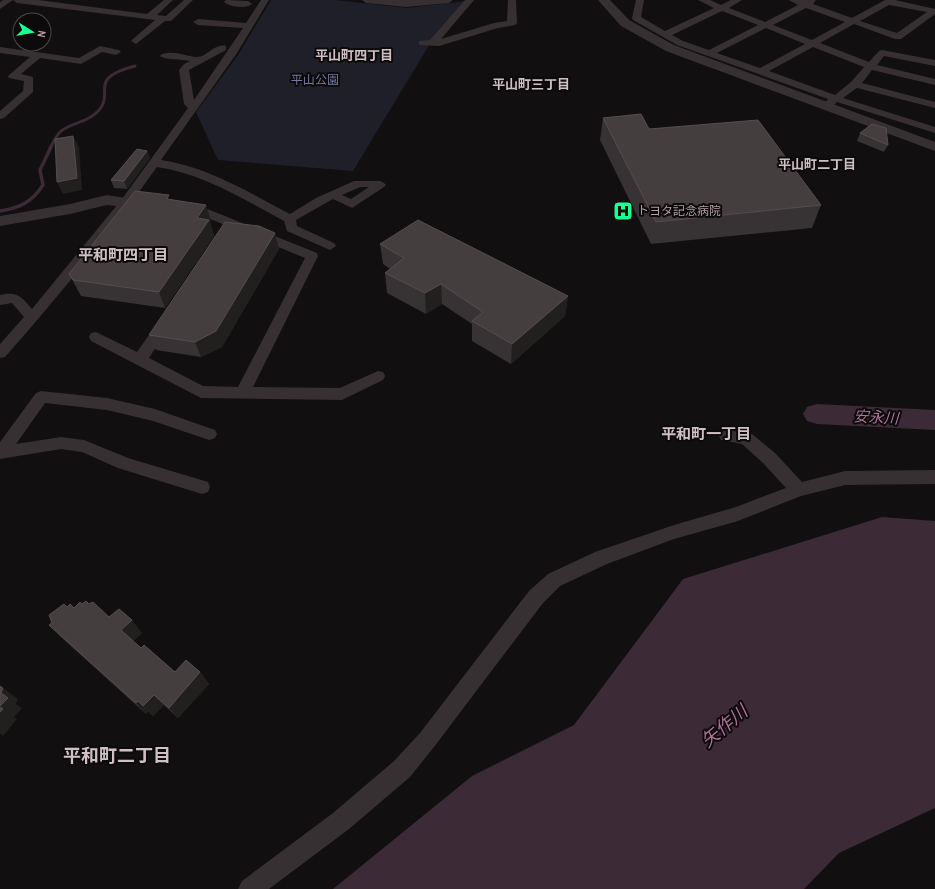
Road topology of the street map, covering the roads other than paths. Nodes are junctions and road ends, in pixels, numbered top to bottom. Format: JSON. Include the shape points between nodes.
{"nodes":[{"id":1,"x":9,"y":0,"type":"edge"},
{"id":2,"x":17,"y":0,"type":"edge"},
{"id":3,"x":71,"y":0,"type":"edge"},
{"id":4,"x":169,"y":0,"type":"edge"},
{"id":5,"x":189,"y":0,"type":"edge"},
{"id":6,"x":265,"y":0,"type":"edge"},
{"id":7,"x":366,"y":0,"type":"edge"},
{"id":8,"x":449,"y":0,"type":"edge"},
{"id":9,"x":470,"y":0,"type":"edge"},
{"id":10,"x":512,"y":0,"type":"edge"},
{"id":11,"x":604,"y":0,"type":"edge"},
{"id":12,"x":640,"y":0,"type":"edge"},
{"id":13,"x":702,"y":0,"type":"edge"},
{"id":14,"x":738,"y":0,"type":"edge"},
{"id":15,"x":793,"y":0,"type":"edge"},
{"id":16,"x":814,"y":0,"type":"edge"},
{"id":17,"x":890,"y":1,"type":"edge"},
{"id":18,"x":228,"y":2,"type":"dead end"},
{"id":19,"x":250,"y":2,"type":"edge"},
{"id":20,"x":115,"y":4,"type":"dead end"},
{"id":21,"x":806,"y":5,"type":"junction"},
{"id":22,"x":0,"y":6,"type":"edge"},
{"id":23,"x":62,"y":6,"type":"junction"},
{"id":24,"x":722,"y":8,"type":"junction"},
{"id":25,"x":106,"y":12,"type":"junction"},
{"id":26,"x":241,"y":12,"type":"dead end"},
{"id":27,"x":149,"y":17,"type":"junction"},
{"id":28,"x":163,"y":18,"type":"junction"},
{"id":29,"x":198,"y":22,"type":"dead end"},
{"id":30,"x":852,"y":22,"type":"junction"},
{"id":31,"x":766,"y":25,"type":"junction"},
{"id":32,"x":248,"y":26,"type":"junction"},
{"id":33,"x":666,"y":34,"type":"junction"},
{"id":34,"x":136,"y":41,"type":"dead end"},
{"id":35,"x":422,"y":43,"type":"dead end"},
{"id":36,"x":433,"y":43,"type":"junction"},
{"id":37,"x":812,"y":43,"type":"junction"},
{"id":38,"x":889,"y":44,"type":"dead end"},
{"id":39,"x":223,"y":48,"type":"dead end"},
{"id":40,"x":0,"y":50,"type":"edge"},
{"id":41,"x":116,"y":52,"type":"dead end"},
{"id":42,"x":710,"y":53,"type":"junction"},
{"id":43,"x":882,"y":53,"type":"junction"},
{"id":44,"x":38,"y":55,"type":"junction"},
{"id":45,"x":165,"y":56,"type":"dead end"},
{"id":46,"x":199,"y":60,"type":"junction"},
{"id":47,"x":935,"y":63,"type":"edge"},
{"id":48,"x":872,"y":67,"type":"junction"},
{"id":49,"x":761,"y":72,"type":"junction"},
{"id":50,"x":0,"y":74,"type":"edge"},
{"id":51,"x":13,"y":76,"type":"junction"},
{"id":52,"x":935,"y":82,"type":"edge"},
{"id":53,"x":855,"y":84,"type":"junction"},
{"id":54,"x":837,"y":99,"type":"junction"},
{"id":55,"x":0,"y":102,"type":"edge"},
{"id":56,"x":14,"y":104,"type":"junction"},
{"id":57,"x":935,"y":105,"type":"edge"},
{"id":58,"x":193,"y":106,"type":"junction"},
{"id":59,"x":825,"y":107,"type":"junction"},
{"id":60,"x":0,"y":116,"type":"edge"},
{"id":61,"x":935,"y":130,"type":"edge"},
{"id":62,"x":935,"y":147,"type":"edge"},
{"id":63,"x":155,"y":163,"type":"junction"},
{"id":64,"x":333,"y":195,"type":"dead end"},
{"id":65,"x":126,"y":202,"type":"junction"},
{"id":66,"x":190,"y":206,"type":"edge"},
{"id":67,"x":290,"y":219,"type":"junction"},
{"id":68,"x":0,"y":221,"type":"edge"},
{"id":69,"x":231,"y":223,"type":"junction"},
{"id":70,"x":222,"y":236,"type":"edge"},
{"id":71,"x":330,"y":246,"type":"dead end"},
{"id":72,"x":0,"y":300,"type":"edge"},
{"id":73,"x":170,"y":314,"type":"edge"},
{"id":74,"x":32,"y":317,"type":"junction"},
{"id":75,"x":96,"y":337,"type":"dead end"},
{"id":76,"x":0,"y":353,"type":"edge"},
{"id":77,"x":140,"y":360,"type":"junction"},
{"id":78,"x":378,"y":376,"type":"dead end"},
{"id":79,"x":243,"y":392,"type":"junction"},
{"id":80,"x":209,"y":434,"type":"dead end"},
{"id":81,"x":727,"y":436,"type":"dead end"},
{"id":82,"x":0,"y":454,"type":"edge"},
{"id":83,"x":935,"y":477,"type":"edge"},
{"id":84,"x":202,"y":487,"type":"dead end"},
{"id":85,"x":799,"y":490,"type":"junction"},
{"id":86,"x":250,"y":889,"type":"edge"}],
"edges":[{"from":1,"to":22,"type":"street"},
{"from":2,"to":23,"type":"street"},
{"from":3,"to":23,"type":"street"},
{"from":4,"to":27,"type":"street"},
{"from":5,"to":28,"type":"street","via":[[168,19]]},
{"from":6,"to":32,"type":"street"},
{"from":7,"to":8,"type":"street","via":[[406,4]]},
{"from":9,"to":36,"type":"street"},
{"from":10,"to":36,"type":"street","via":[[512,23]]},
{"from":11,"to":59,"type":"street","via":[[625,23],[670,48]]},
{"from":12,"to":33,"type":"street","via":[[636,18]]},
{"from":13,"to":24,"type":"street"},
{"from":14,"to":24,"type":"street"},
{"from":15,"to":21,"type":"street"},
{"from":16,"to":21,"type":"street"},
{"from":17,"to":30,"type":"street"},
{"from":17,"to":30,"type":"street","via":[[934,11],[898,37]]},
{"from":18,"to":19,"type":"street"},
{"from":19,"to":26,"type":"street"},
{"from":20,"to":25,"type":"street"},
{"from":21,"to":30,"type":"street"},
{"from":21,"to":31,"type":"street"},
{"from":23,"to":25,"type":"street"},
{"from":24,"to":31,"type":"street"},
{"from":24,"to":33,"type":"street"},
{"from":25,"to":27,"type":"street"},
{"from":27,"to":28,"type":"street"},
{"from":28,"to":34,"type":"street"},
{"from":29,"to":32,"type":"street"},
{"from":30,"to":37,"type":"street"},
{"from":31,"to":37,"type":"street"},
{"from":31,"to":42,"type":"street"},
{"from":32,"to":58,"type":"street","via":[[232,53]]},
{"from":33,"to":42,"type":"street","via":[[680,43]]},
{"from":35,"to":36,"type":"street"},
{"from":37,"to":48,"type":"street"},
{"from":37,"to":49,"type":"street"},
{"from":38,"to":43,"type":"street"},
{"from":39,"to":46,"type":"street"},
{"from":40,"to":44,"type":"street"},
{"from":41,"to":44,"type":"street","via":[[100,49],[81,61]]},
{"from":42,"to":49,"type":"street"},
{"from":43,"to":47,"type":"street"},
{"from":43,"to":48,"type":"street"},
{"from":44,"to":51,"type":"street"},
{"from":45,"to":46,"type":"street","via":[[178,55]]},
{"from":46,"to":58,"type":"street","via":[[184,70],[189,104]]},
{"from":48,"to":52,"type":"street"},
{"from":48,"to":53,"type":"street"},
{"from":49,"to":54,"type":"street"},
{"from":50,"to":51,"type":"street"},
{"from":51,"to":56,"type":"street","via":[[29,79],[28,92]]},
{"from":53,"to":54,"type":"street"},
{"from":53,"to":57,"type":"street"},
{"from":54,"to":59,"type":"street"},
{"from":54,"to":61,"type":"street"},
{"from":55,"to":56,"type":"street"},
{"from":56,"to":60,"type":"street"},
{"from":58,"to":63,"type":"street"},
{"from":59,"to":62,"type":"street"},
{"from":63,"to":65,"type":"street"},
{"from":63,"to":67,"type":"street","via":[[207,175]]},
{"from":64,"to":67,"type":"street"},
{"from":65,"to":68,"type":"street","via":[[107,200]]},
{"from":65,"to":74,"type":"street"},
{"from":66,"to":69,"type":"street"},
{"from":67,"to":71,"type":"street","via":[[291,228]]},
{"from":69,"to":70,"type":"street"},
{"from":69,"to":79,"type":"street","via":[[312,256]]},
{"from":72,"to":74,"type":"street","via":[[16,299]]},
{"from":73,"to":77,"type":"street"},
{"from":74,"to":76,"type":"street"},
{"from":75,"to":77,"type":"street"},
{"from":77,"to":79,"type":"street","via":[[201,392]]},
{"from":78,"to":79,"type":"street","via":[[342,394]]},
{"from":80,"to":82,"type":"street","via":[[128,408],[42,397]]},
{"from":81,"to":85,"type":"street","via":[[746,438]]},
{"from":82,"to":84,"type":"street","via":[[61,443],[84,446],[124,463]]},
{"from":83,"to":85,"type":"street","via":[[846,478]]},
{"from":85,"to":86,"type":"street","via":[[738,514],[674,532],[601,558],[554,580],[536,597],[402,769],[341,822]]}]}
